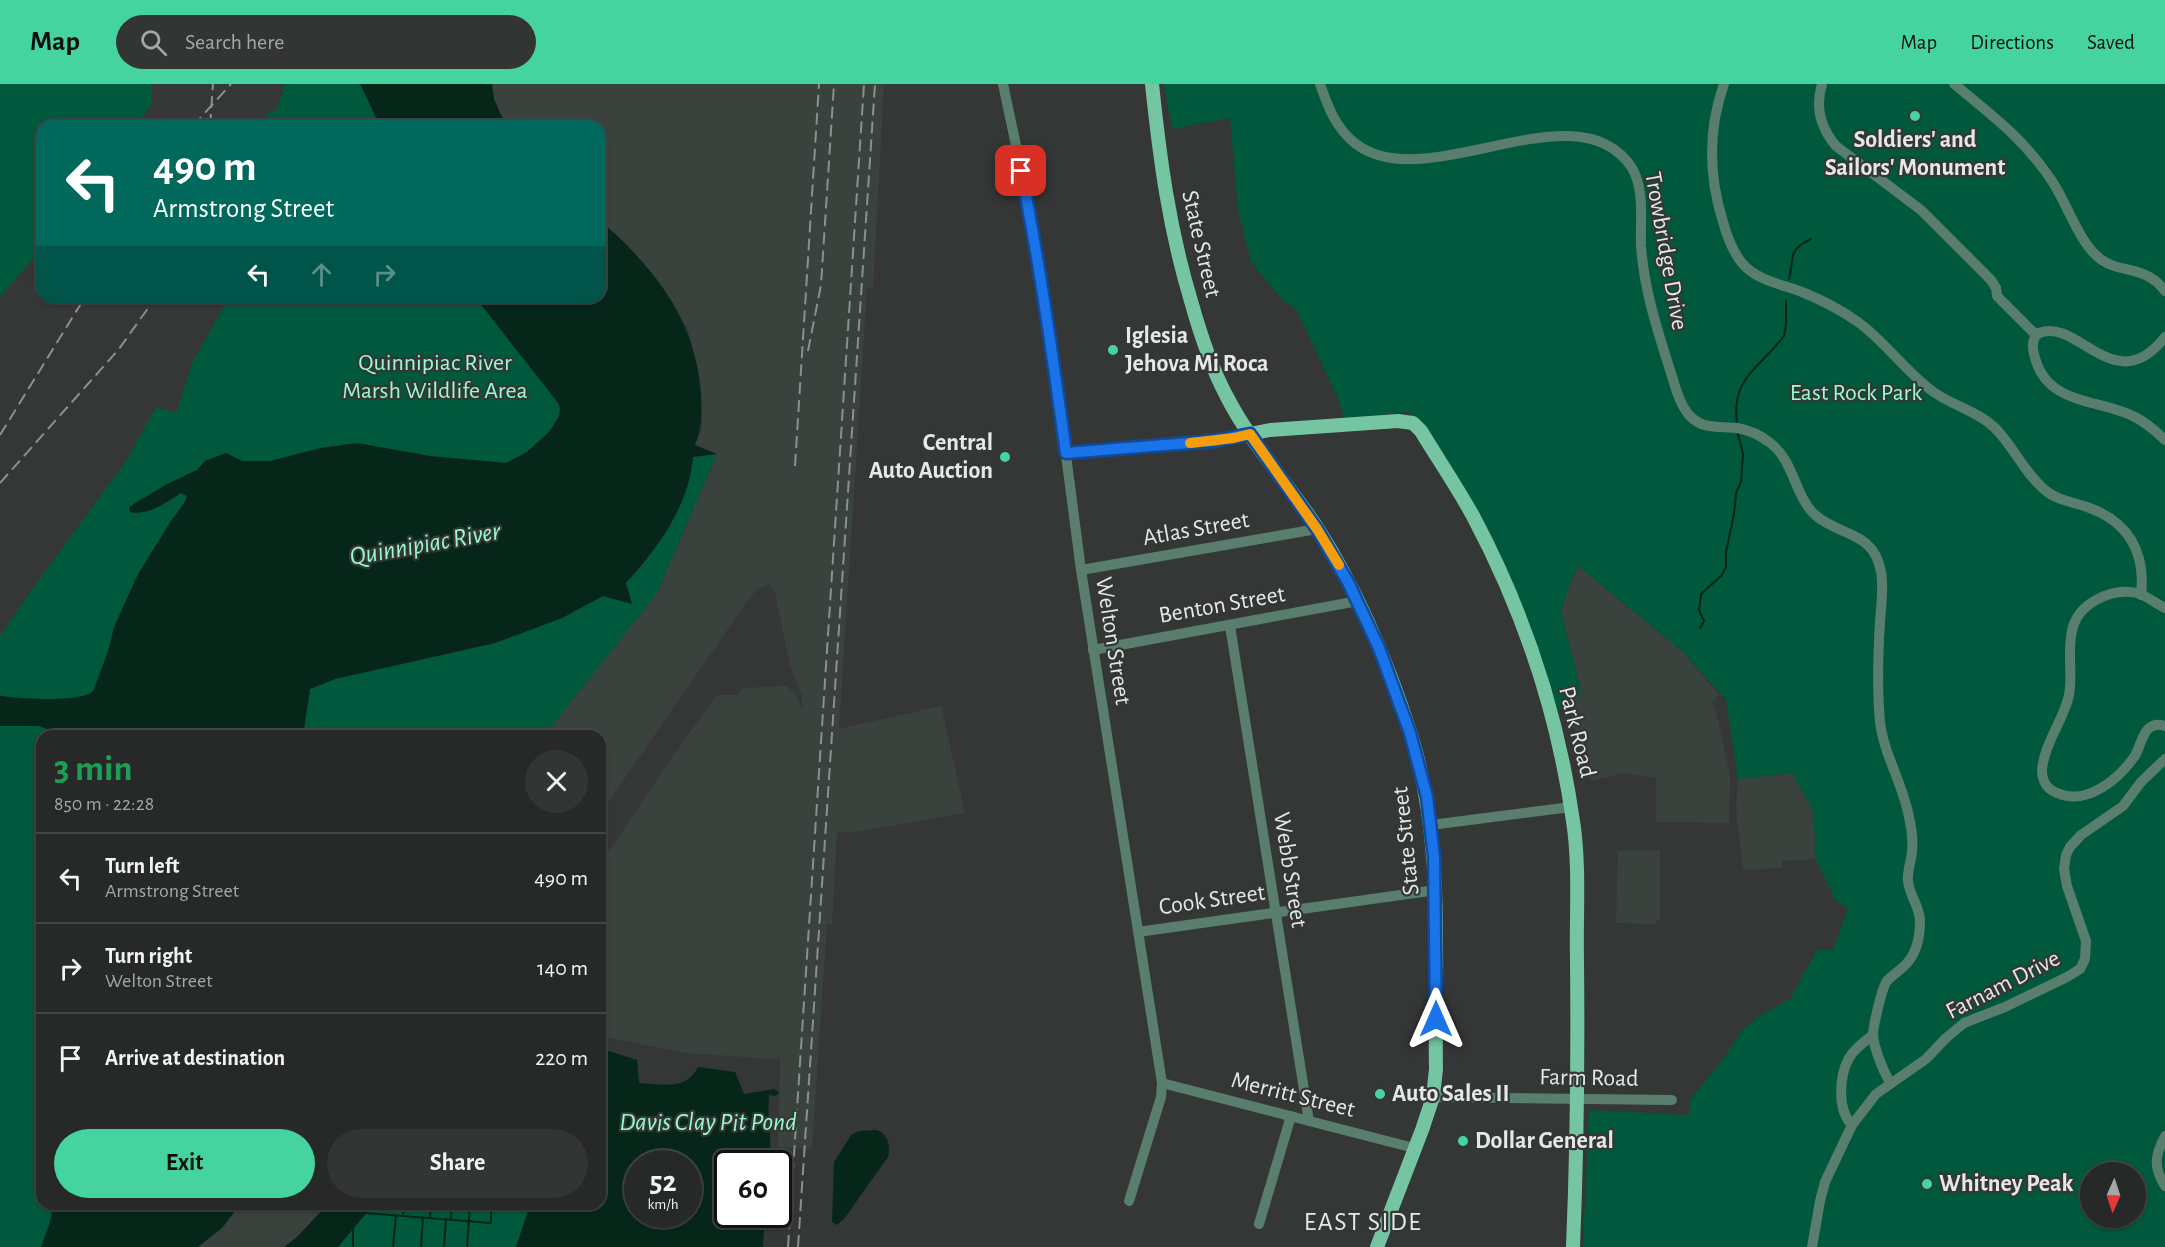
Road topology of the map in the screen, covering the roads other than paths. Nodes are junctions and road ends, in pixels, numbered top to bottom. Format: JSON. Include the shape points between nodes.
{"nodes":[{"id":1,"x":1003,"y":84,"type":"edge"},
{"id":2,"x":1152,"y":84,"type":"edge"},
{"id":3,"x":1320,"y":84,"type":"edge"},
{"id":4,"x":1724,"y":84,"type":"edge"},
{"id":5,"x":1822,"y":84,"type":"edge"},
{"id":6,"x":1954,"y":84,"type":"edge"},
{"id":7,"x":2165,"y":291,"type":"edge"},
{"id":8,"x":2036,"y":335,"type":"junction"},
{"id":9,"x":2165,"y":337,"type":"edge"},
{"id":10,"x":1250,"y":434,"type":"junction"},
{"id":11,"x":2165,"y":440,"type":"edge"},
{"id":12,"x":1066,"y":453,"type":"junction"},
{"id":13,"x":1317,"y":529,"type":"junction"},
{"id":14,"x":1081,"y":570,"type":"junction"},
{"id":15,"x":2141,"y":595,"type":"junction"},
{"id":16,"x":1358,"y":601,"type":"junction"},
{"id":17,"x":2165,"y":608,"type":"edge"},
{"id":18,"x":1230,"y":626,"type":"junction"},
{"id":19,"x":1093,"y":650,"type":"junction"},
{"id":20,"x":2165,"y":726,"type":"edge"},
{"id":21,"x":2165,"y":759,"type":"edge"},
{"id":22,"x":1571,"y":807,"type":"junction"},
{"id":23,"x":1431,"y":825,"type":"junction"},
{"id":24,"x":1436,"y":890,"type":"junction"},
{"id":25,"x":1275,"y":913,"type":"junction"},
{"id":26,"x":1138,"y":932,"type":"junction"},
{"id":27,"x":1873,"y":1035,"type":"junction"},
{"id":28,"x":1162,"y":1083,"type":"junction"},
{"id":29,"x":1890,"y":1083,"type":"junction"},
{"id":30,"x":1433,"y":1097,"type":"junction"},
{"id":31,"x":1578,"y":1098,"type":"junction"},
{"id":32,"x":1672,"y":1100,"type":"dead end"},
{"id":33,"x":1291,"y":1116,"type":"junction"},
{"id":34,"x":1309,"y":1121,"type":"junction"},
{"id":35,"x":1852,"y":1125,"type":"junction"},
{"id":36,"x":2165,"y":1136,"type":"edge"},
{"id":37,"x":1414,"y":1148,"type":"junction"},
{"id":38,"x":2165,"y":1186,"type":"edge"},
{"id":39,"x":1128,"y":1201,"type":"dead end"},
{"id":40,"x":1259,"y":1224,"type":"dead end"},
{"id":41,"x":1377,"y":1247,"type":"edge"},
{"id":42,"x":1573,"y":1247,"type":"edge"},
{"id":43,"x":1812,"y":1247,"type":"edge"}],
"edges":[{"from":1,"to":12,"type":"street","name":"Welton Street","via":[[1033,226]]},
{"from":2,"to":10,"type":"main road","name":"State Street","via":[[1166,196],[1182,271],[1209,358],[1225,394]]},
{"from":3,"to":27,"type":"street","name":"Trowbridge Drive","via":[[1334,119],[1347,137],[1364,150],[1383,157],[1431,156],[1573,134],[1601,141],[1616,151],[1630,166],[1638,187],[1648,297],[1686,412],[1704,426],[1746,430],[1770,442],[1784,457],[1815,514],[1864,541],[1879,562],[1881,727],[1909,813],[1913,840],[1908,882],[1920,915],[1912,957],[1883,986]]},
{"from":4,"to":15,"type":"street","via":[[1713,131],[1714,186],[1727,236],[1742,263],[1758,276],[1805,293],[1855,320],[1883,342],[1930,390],[1992,425],[2046,491],[2091,508],[2118,525],[2139,555]]},
{"from":5,"to":8,"type":"street","via":[[1818,102],[1821,118],[1825,132],[1836,146],[1921,210],[1991,280],[1997,296]]},
{"from":6,"to":7,"type":"street","via":[[2010,129],[2031,152],[2098,258],[2144,273]]},
{"from":8,"to":9,"type":"street","via":[[2047,331],[2063,333],[2096,354],[2126,361],[2144,356]]},
{"from":8,"to":11,"type":"street","via":[[2035,358],[2052,385],[2073,399],[2134,417]]},
{"from":10,"to":12,"type":"street","via":[[1214,441]]},
{"from":10,"to":13,"type":"main road","name":"State Street"},
{"from":10,"to":22,"type":"main road","name":"Park Road","via":[[1391,421],[1417,426],[1473,516],[1509,593],[1551,713]]},
{"from":12,"to":14,"type":"street","name":"Welton Street"},
{"from":13,"to":14,"type":"street","name":"Atlas Street"},
{"from":13,"to":16,"type":"main road","name":"State Street"},
{"from":14,"to":19,"type":"street","name":"Welton Street"},
{"from":15,"to":17,"type":"street"},
{"from":15,"to":20,"type":"street","via":[[2129,592],[2106,596],[2077,617],[2070,642],[2070,692],[2044,758],[2045,784],[2063,795],[2091,793],[2109,783],[2130,763],[2148,728],[2156,724]]},
{"from":16,"to":18,"type":"street","name":"Benton Street"},
{"from":16,"to":23,"type":"main road","name":"State Street","via":[[1410,733]]},
{"from":18,"to":19,"type":"street","name":"Benton Street"},
{"from":18,"to":25,"type":"street","name":"Webb Street"},
{"from":19,"to":26,"type":"street","name":"Welton Street"},
{"from":21,"to":29,"type":"street","name":"Farnam Drive","via":[[2123,806],[2081,835],[2066,855],[2067,886],[2086,941],[2080,969],[1965,1023],[1926,1059]]},
{"from":22,"to":23,"type":"street"},
{"from":22,"to":31,"type":"main road","name":"Park Road"},
{"from":23,"to":24,"type":"main road","name":"State Street"},
{"from":24,"to":25,"type":"street","name":"Cook Street"},
{"from":24,"to":30,"type":"main road","name":"State Street"},
{"from":25,"to":26,"type":"street","name":"Cook Street"},
{"from":25,"to":34,"type":"street","name":"Webb Street"},
{"from":26,"to":28,"type":"street","name":"Welton Street"},
{"from":27,"to":29,"type":"street","name":"Trowbridge Drive"},
{"from":27,"to":35,"type":"street","via":[[1854,1051],[1844,1075],[1843,1107]]},
{"from":28,"to":33,"type":"street","name":"Merritt Street"},
{"from":28,"to":39,"type":"street","name":"Welton Street"},
{"from":29,"to":35,"type":"street","name":"Farnam Drive","via":[[1871,1099]]},
{"from":30,"to":31,"type":"street","name":"Farm Road"},
{"from":30,"to":37,"type":"main road","name":"State Street"},
{"from":31,"to":32,"type":"street","name":"Farm Road"},
{"from":31,"to":42,"type":"main road","name":"Park Road"},
{"from":33,"to":34,"type":"street","name":"Merritt Street"},
{"from":33,"to":40,"type":"street"},
{"from":34,"to":37,"type":"street","name":"Merritt Street"},
{"from":35,"to":43,"type":"street","name":"Farnam Drive","via":[[1822,1192]]},
{"from":36,"to":38,"type":"street","via":[[2155,1160]]},
{"from":37,"to":41,"type":"main road","name":"State Street"}]}
